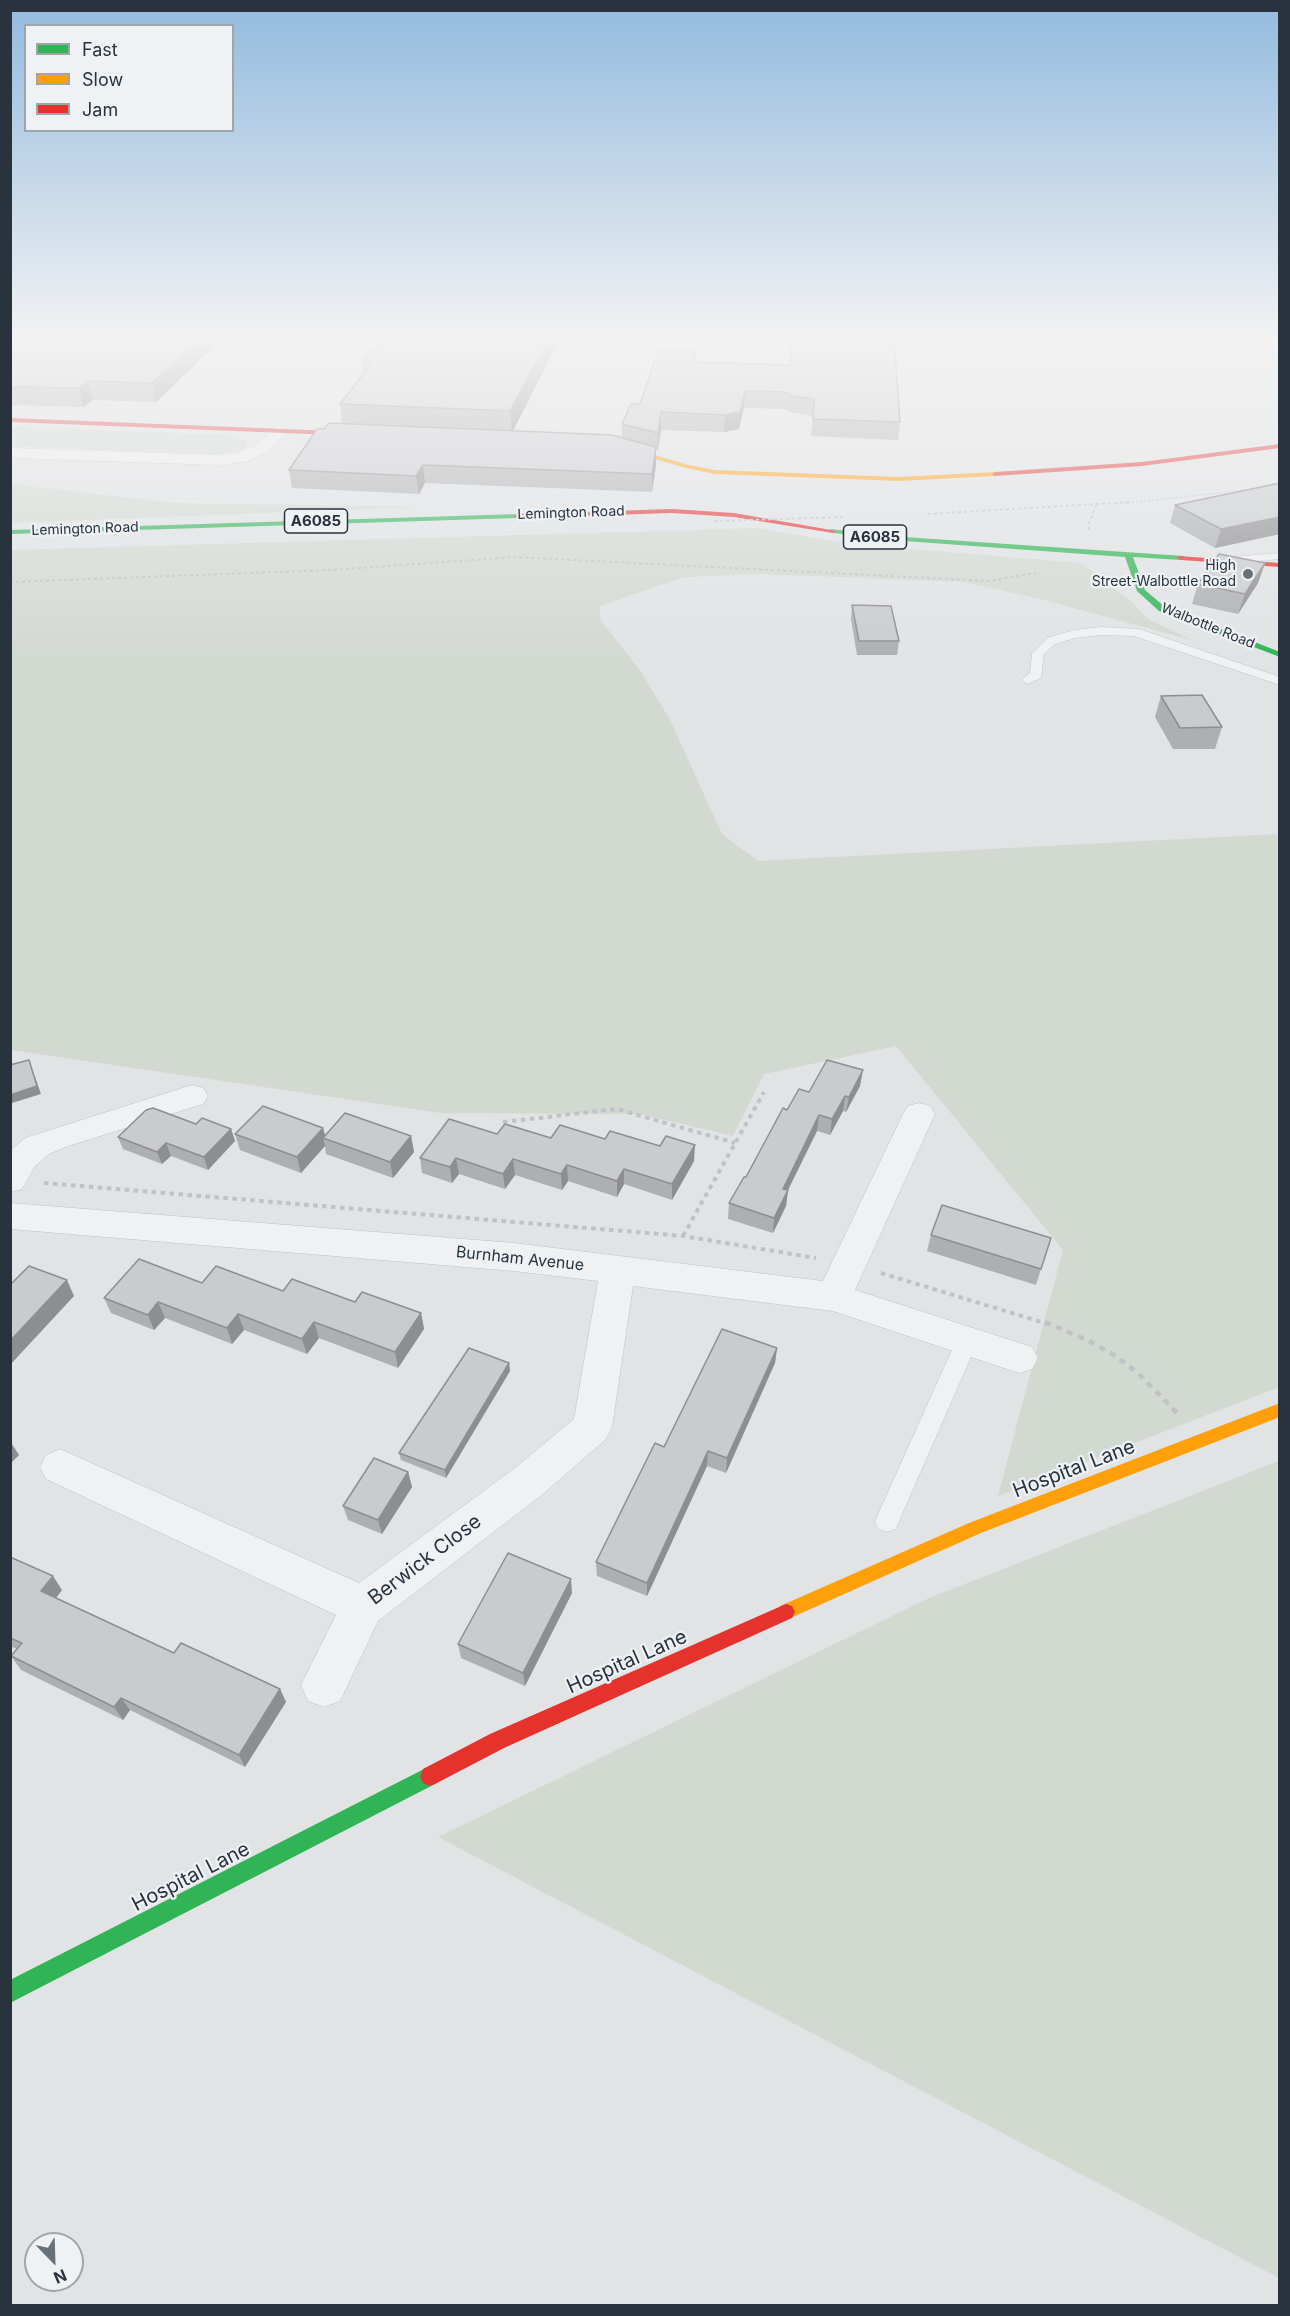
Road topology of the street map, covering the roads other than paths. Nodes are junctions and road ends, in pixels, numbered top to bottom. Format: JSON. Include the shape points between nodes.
{"nodes":[{"id":1,"x":265,"y":446,"type":"edge"},
{"id":2,"x":617,"y":446,"type":"edge"},
{"id":3,"x":1280,"y":446,"type":"edge"},
{"id":4,"x":10,"y":453,"type":"edge"},
{"id":5,"x":10,"y":532,"type":"edge"},
{"id":6,"x":1129,"y":556,"type":"junction"},
{"id":7,"x":1280,"y":556,"type":"edge"},
{"id":8,"x":1229,"y":560,"type":"junction"},
{"id":9,"x":1280,"y":565,"type":"edge"},
{"id":10,"x":1280,"y":655,"type":"edge"},
{"id":11,"x":1027,"y":680,"type":"dead end"},
{"id":12,"x":1280,"y":681,"type":"edge"},
{"id":13,"x":192,"y":1096,"type":"dead end"},
{"id":14,"x":919,"y":1114,"type":"dead end"},
{"id":15,"x":10,"y":1180,"type":"edge"},
{"id":16,"x":10,"y":1216,"type":"edge"},
{"id":17,"x":618,"y":1269,"type":"junction"},
{"id":18,"x":834,"y":1297,"type":"junction"},
{"id":19,"x":967,"y":1341,"type":"junction"},
{"id":20,"x":1019,"y":1358,"type":"dead end"},
{"id":21,"x":1280,"y":1410,"type":"edge"},
{"id":22,"x":60,"y":1467,"type":"dead end"},
{"id":23,"x":887,"y":1521,"type":"dead end"},
{"id":24,"x":363,"y":1606,"type":"junction"},
{"id":25,"x":324,"y":1685,"type":"dead end"},
{"id":26,"x":10,"y":1992,"type":"edge"}],
"edges":[{"from":1,"to":4,"type":"street","via":[[242,457],[221,460]]},
{"from":2,"to":3,"type":"street","via":[[715,472],[875,479],[1032,473]]},
{"from":5,"to":6,"type":"street","name":"Lemington Road","number":"A6085","via":[[672,511],[734,515],[855,535]]},
{"from":6,"to":8,"type":"street","number":"A6085"},
{"from":6,"to":10,"type":"street","name":"Walbottle Road","via":[[1141,591],[1162,609]]},
{"from":7,"to":8,"type":"lane"},
{"from":8,"to":9,"type":"street","number":"A6085"},
{"from":11,"to":12,"type":"lane","via":[[1036,675],[1038,653],[1051,641],[1101,631],[1135,632]]},
{"from":13,"to":15,"type":"street","via":[[37,1146],[23,1158]]},
{"from":14,"to":18,"type":"street"},
{"from":16,"to":17,"type":"street","name":"Burnham Avenue"},
{"from":17,"to":18,"type":"street","name":"Burnham Avenue"},
{"from":17,"to":24,"type":"street","name":"Berwick Close","via":[[592,1427],[529,1481]]},
{"from":18,"to":19,"type":"street","name":"Burnham Avenue"},
{"from":19,"to":20,"type":"street","name":"Burnham Avenue"},
{"from":19,"to":23,"type":"lane"},
{"from":21,"to":26,"type":"street","name":"Hospital Lane","via":[[975,1528],[496,1741]]},
{"from":22,"to":24,"type":"street","name":"Berwick Close"},
{"from":24,"to":25,"type":"street"}]}
